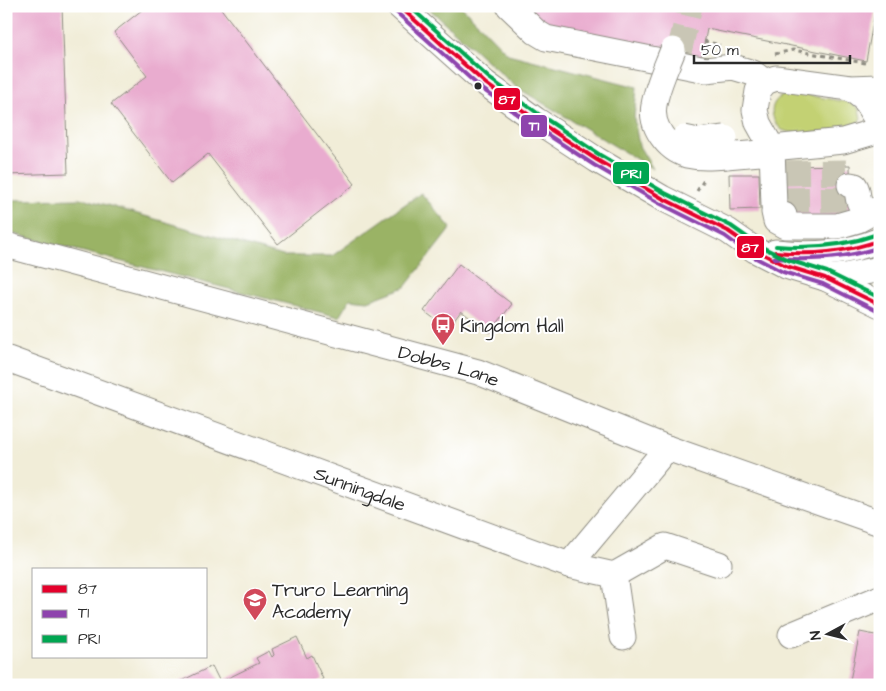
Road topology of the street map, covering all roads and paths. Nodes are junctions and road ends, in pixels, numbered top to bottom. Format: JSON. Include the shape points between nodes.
{"nodes":[{"id":1,"x":399,"y":6,"type":"edge"},
{"id":2,"x":509,"y":6,"type":"edge"},
{"id":3,"x":679,"y":51,"type":"tunnel mouth"},
{"id":4,"x":771,"y":54,"type":"dead end"},
{"id":5,"x":870,"y":64,"type":"dead end"},
{"id":6,"x":765,"y":82,"type":"junction"},
{"id":7,"x":880,"y":87,"type":"edge"},
{"id":8,"x":850,"y":88,"type":"junction"},
{"id":9,"x":758,"y":123,"type":"junction"},
{"id":10,"x":880,"y":125,"type":"edge"},
{"id":11,"x":880,"y":130,"type":"edge"},
{"id":12,"x":725,"y":147,"type":"junction"},
{"id":13,"x":778,"y":186,"type":"junction"},
{"id":14,"x":860,"y":198,"type":"edge"},
{"id":15,"x":880,"y":240,"type":"edge"},
{"id":16,"x":6,"y":245,"type":"edge"},
{"id":17,"x":755,"y":250,"type":"junction"},
{"id":18,"x":880,"y":269,"type":"edge"},
{"id":19,"x":825,"y":278,"type":"junction"},
{"id":20,"x":880,"y":305,"type":"edge"},
{"id":21,"x":8,"y":359,"type":"dead end"},
{"id":22,"x":667,"y":448,"type":"junction"},
{"id":23,"x":880,"y":523,"type":"edge"},
{"id":24,"x":719,"y":564,"type":"dead end"},
{"id":25,"x":569,"y":565,"type":"junction"},
{"id":26,"x":614,"y":575,"type":"junction"},
{"id":27,"x":880,"y":598,"type":"edge"},
{"id":28,"x":790,"y":635,"type":"dead end"},
{"id":29,"x":623,"y":637,"type":"dead end"}],
"edges":[{"from":1,"to":17,"type":"street","via":[[485,83],[536,120],[597,160],[728,231]]},
{"from":2,"to":6,"type":"street","via":[[546,38],[706,70],[733,67],[753,73]]},
{"from":3,"to":12,"type":"street","bridge":true,"via":[[654,104],[657,129],[670,145],[686,155],[708,158]]},
{"from":4,"to":5,"type":"path","via":[[793,50]]},
{"from":6,"to":8,"type":"street","via":[[776,78]]},
{"from":6,"to":9,"type":"street","via":[[755,101]]},
{"from":7,"to":8,"type":"street"},
{"from":8,"to":10,"type":"street","via":[[864,99]]},
{"from":9,"to":12,"type":"street"},
{"from":9,"to":13,"type":"street"},
{"from":11,"to":13,"type":"street","via":[[843,141]]},
{"from":12,"to":13,"type":"street","via":[[760,153]]},
{"from":13,"to":14,"type":"street","via":[[776,222],[785,226],[844,225],[858,220]]},
{"from":15,"to":17,"type":"street","via":[[832,254]]},
{"from":16,"to":22,"type":"street","name":"Dobbs Lane","via":[[478,372]]},
{"from":17,"to":19,"type":"street","via":[[786,266]]},
{"from":18,"to":19,"type":"street"},
{"from":19,"to":20,"type":"street"},
{"from":21,"to":25,"type":"street","name":"Sunningdale"},
{"from":22,"to":23,"type":"street","name":"Dobbs Lane"},
{"from":22,"to":25,"type":"street"},
{"from":24,"to":26,"type":"street","via":[[665,546]]},
{"from":25,"to":26,"type":"street","name":"Sunningdale"},
{"from":26,"to":29,"type":"street"},
{"from":27,"to":28,"type":"street"}]}
